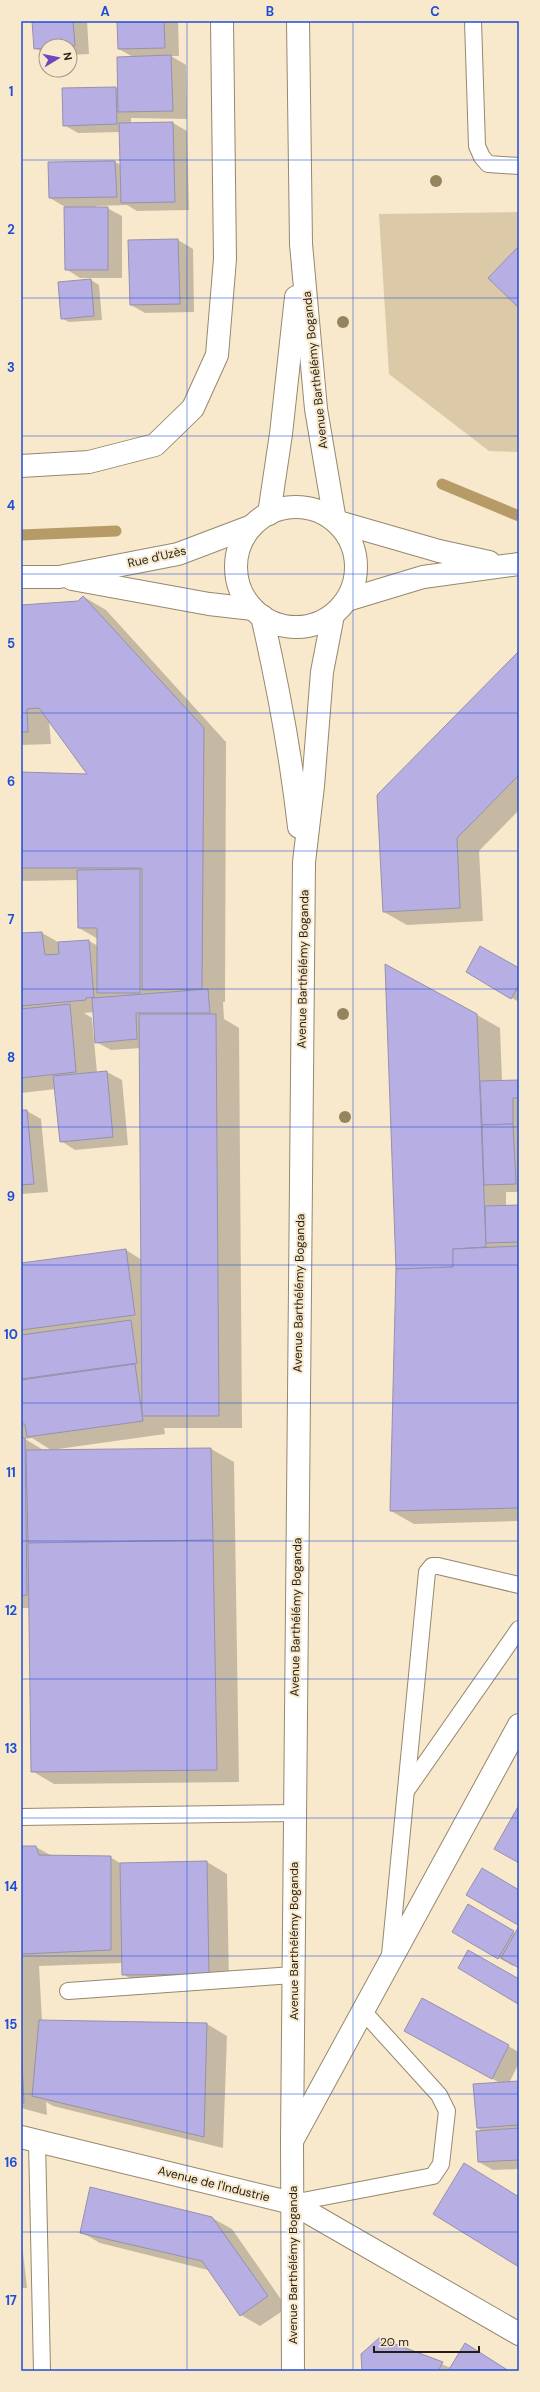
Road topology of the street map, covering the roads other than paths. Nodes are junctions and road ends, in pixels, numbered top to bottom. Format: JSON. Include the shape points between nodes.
{"nodes":[{"id":1,"x":222,"y":21,"type":"edge"},
{"id":2,"x":298,"y":21,"type":"edge"},
{"id":3,"x":473,"y":21,"type":"edge"},
{"id":4,"x":519,"y":166,"type":"edge"},
{"id":5,"x":301,"y":244,"type":"junction"},
{"id":6,"x":21,"y":466,"type":"edge"},
{"id":7,"x":260,"y":520,"type":"junction"},
{"id":8,"x":335,"y":520,"type":"junction"},
{"id":9,"x":511,"y":564,"type":"edge"},
{"id":10,"x":21,"y":577,"type":"edge"},
{"id":11,"x":59,"y":577,"type":"junction"},
{"id":12,"x":340,"y":607,"type":"junction"},
{"id":13,"x":257,"y":613,"type":"junction"},
{"id":14,"x":304,"y":862,"type":"junction"},
{"id":15,"x":519,"y":1584,"type":"edge"},
{"id":16,"x":519,"y":1629,"type":"edge"},
{"id":17,"x":519,"y":1725,"type":"edge"},
{"id":18,"x":406,"y":1793,"type":"junction"},
{"id":19,"x":295,"y":1813,"type":"junction"},
{"id":20,"x":21,"y":1817,"type":"edge"},
{"id":21,"x":390,"y":1960,"type":"junction"},
{"id":22,"x":294,"y":1975,"type":"junction"},
{"id":23,"x":68,"y":1991,"type":"dead end"},
{"id":24,"x":362,"y":2010,"type":"junction"},
{"id":25,"x":29,"y":2139,"type":"edge"},
{"id":26,"x":292,"y":2141,"type":"junction"},
{"id":27,"x":292,"y":2203,"type":"junction"},
{"id":28,"x":519,"y":2334,"type":"edge"},
{"id":29,"x":42,"y":2371,"type":"edge"},
{"id":30,"x":293,"y":2371,"type":"edge"}],
"edges":[{"from":1,"to":6,"type":"main road","via":[[225,259],[217,354],[193,408],[156,445],[89,462]]},
{"from":2,"to":5,"type":"main road","name":"Avenue Barthélémy Boganda"},
{"from":3,"to":4,"type":"lane","via":[[477,146],[488,164]]},
{"from":5,"to":7,"type":"main road","name":"Avenue Barthélémy Boganda","via":[[281,434]]},
{"from":5,"to":8,"type":"main road","name":"Avenue Barthélémy Boganda","via":[[316,409]]},
{"from":7,"to":8,"type":"main road","via":[[277,509],[297,506],[317,510]]},
{"from":7,"to":11,"type":"main road","name":"Rue d'Uzès","via":[[178,554]]},
{"from":7,"to":13,"type":"main road","via":[[240,546],[236,568],[241,590]]},
{"from":8,"to":9,"type":"main road","via":[[439,551]]},
{"from":8,"to":12,"type":"main road","via":[[345,531],[355,553],[356,577]]},
{"from":9,"to":12,"type":"main road","via":[[423,577]]},
{"from":10,"to":11,"type":"main road","name":"Rue d'Uzès"},
{"from":11,"to":13,"type":"main road","name":"Rue d'Uzès"},
{"from":12,"to":13,"type":"main road","via":[[316,624],[298,627],[279,625]]},
{"from":12,"to":14,"type":"main road","name":"Avenue Barthélémy Boganda","via":[[322,672]]},
{"from":13,"to":14,"type":"main road","name":"Avenue Barthélémy Boganda","via":[[276,677],[293,775]]},
{"from":14,"to":19,"type":"main road","name":"Avenue Barthélémy Boganda"},
{"from":15,"to":18,"type":"lane","via":[[438,1566],[432,1566],[427,1572]]},
{"from":16,"to":18,"type":"lane"},
{"from":17,"to":21,"type":"main road"},
{"from":18,"to":21,"type":"lane"},
{"from":19,"to":20,"type":"lane"},
{"from":19,"to":22,"type":"main road","name":"Avenue Barthélémy Boganda"},
{"from":21,"to":24,"type":"main road"},
{"from":22,"to":23,"type":"lane"},
{"from":22,"to":26,"type":"main road","name":"Avenue Barthélémy Boganda"},
{"from":24,"to":26,"type":"main road"},
{"from":24,"to":27,"type":"lane","via":[[439,2095],[447,2111],[441,2164],[433,2176]]},
{"from":25,"to":27,"type":"main road","name":"Avenue de l'Industrie"},
{"from":25,"to":29,"type":"lane"},
{"from":26,"to":27,"type":"main road","name":"Avenue Barthélémy Boganda"},
{"from":27,"to":28,"type":"main road","name":"Avenue de l'Industrie"},
{"from":27,"to":30,"type":"main road","name":"Avenue Barthélémy Boganda"}]}
